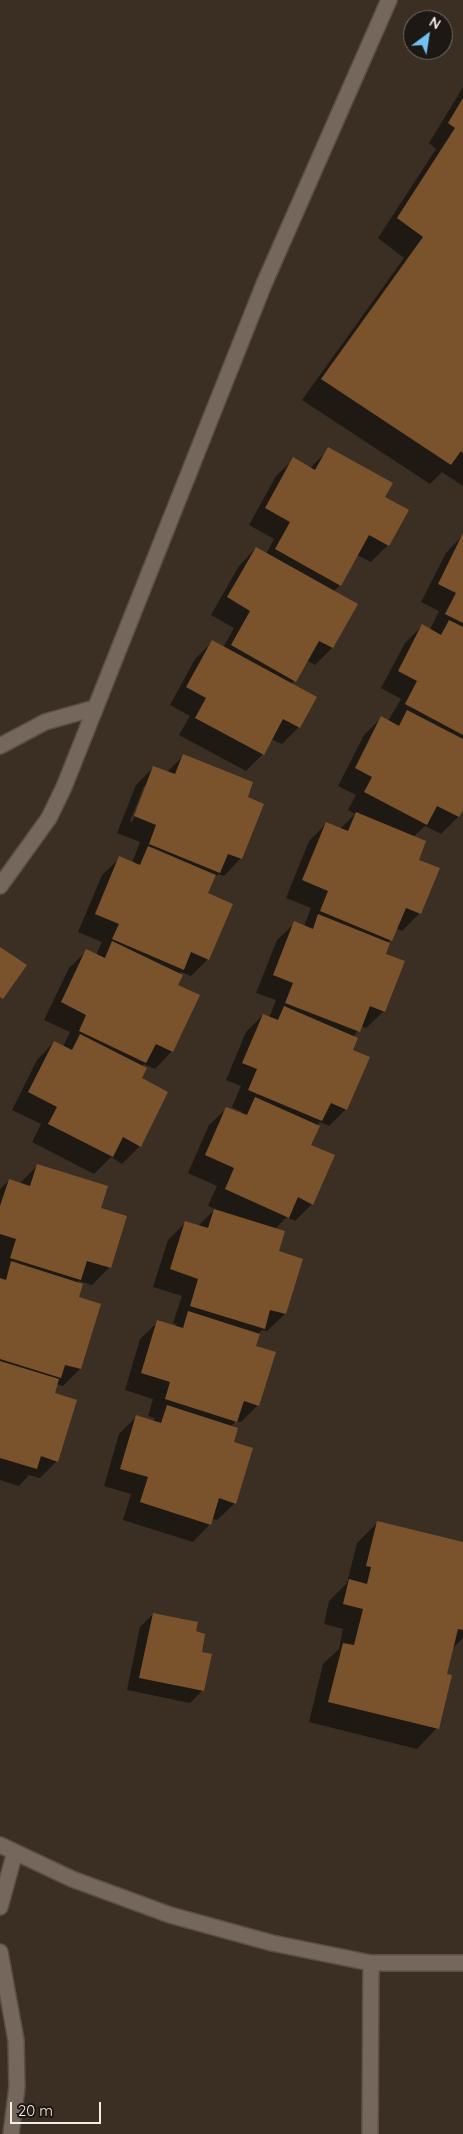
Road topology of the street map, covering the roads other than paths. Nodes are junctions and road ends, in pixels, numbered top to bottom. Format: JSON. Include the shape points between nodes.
{"nodes":[{"id":1,"x":389,"y":0,"type":"edge"},
{"id":2,"x":95,"y":708,"type":"junction"},
{"id":3,"x":0,"y":746,"type":"edge"},
{"id":4,"x":0,"y":886,"type":"edge"},
{"id":5,"x":0,"y":1845,"type":"edge"},
{"id":6,"x":15,"y":1852,"type":"junction"},
{"id":7,"x":0,"y":1907,"type":"edge"},
{"id":8,"x":0,"y":1952,"type":"edge"},
{"id":9,"x":371,"y":1963,"type":"junction"},
{"id":10,"x":463,"y":1963,"type":"edge"},
{"id":11,"x":11,"y":2134,"type":"edge"},
{"id":12,"x":370,"y":2134,"type":"edge"}],
"edges":[{"from":1,"to":2,"type":"street","via":[[264,284]]},
{"from":2,"to":3,"type":"street","via":[[45,722]]},
{"from":2,"to":4,"type":"street","via":[[49,818]]},
{"from":5,"to":6,"type":"street"},
{"from":6,"to":7,"type":"street"},
{"from":6,"to":9,"type":"street","via":[[72,1879],[170,1915],[272,1943]]},
{"from":8,"to":11,"type":"street","via":[[16,2040],[17,2087]]},
{"from":9,"to":10,"type":"street"},
{"from":9,"to":12,"type":"street"}]}
